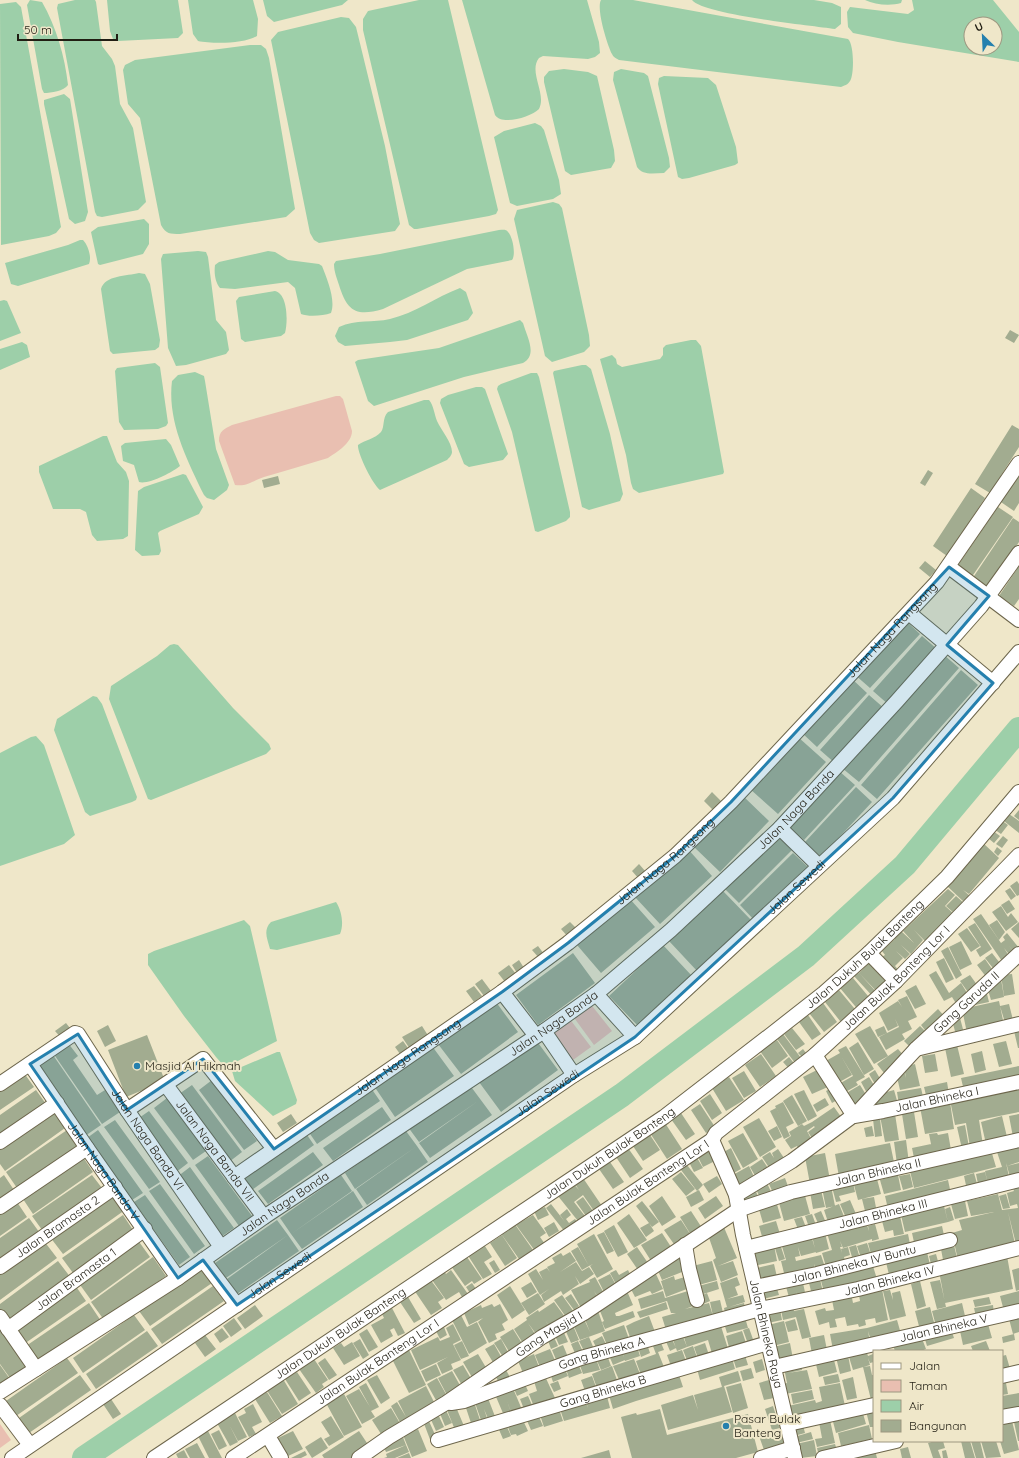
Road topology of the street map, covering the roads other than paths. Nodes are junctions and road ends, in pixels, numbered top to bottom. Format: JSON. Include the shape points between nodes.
{"nodes":[{"id":1,"x":1019,"y":463,"type":"edge"},
{"id":2,"x":1019,"y":553,"type":"edge"},
{"id":3,"x":949,"y":567,"type":"junction"},
{"id":4,"x":989,"y":596,"type":"junction"},
{"id":5,"x":909,"y":613,"type":"junction"},
{"id":6,"x":1019,"y":620,"type":"edge"},
{"id":7,"x":947,"y":645,"type":"junction"},
{"id":8,"x":1019,"y":652,"type":"edge"},
{"id":9,"x":993,"y":683,"type":"junction"},
{"id":10,"x":1019,"y":792,"type":"edge"},
{"id":11,"x":780,"y":828,"type":"junction"},
{"id":12,"x":1019,"y":856,"type":"edge"},
{"id":13,"x":819,"y":866,"type":"junction"},
{"id":14,"x":869,"y":953,"type":"junction"},
{"id":15,"x":1018,"y":957,"type":"edge"},
{"id":16,"x":896,"y":982,"type":"junction"},
{"id":17,"x":502,"y":992,"type":"junction"},
{"id":18,"x":596,"y":994,"type":"junction"},
{"id":19,"x":1019,"y":1024,"type":"edge"},
{"id":20,"x":540,"y":1033,"type":"junction"},
{"id":21,"x":635,"y":1037,"type":"junction"},
{"id":22,"x":916,"y":1050,"type":"junction"},
{"id":23,"x":815,"y":1055,"type":"junction"},
{"id":24,"x":30,"y":1064,"type":"junction"},
{"id":25,"x":574,"y":1075,"type":"junction"},
{"id":26,"x":1019,"y":1082,"type":"edge"},
{"id":27,"x":0,"y":1084,"type":"edge"},
{"id":28,"x":166,"y":1085,"type":"junction"},
{"id":29,"x":57,"y":1103,"type":"junction"},
{"id":30,"x":127,"y":1110,"type":"junction"},
{"id":31,"x":854,"y":1116,"type":"junction"},
{"id":32,"x":712,"y":1140,"type":"junction"},
{"id":33,"x":1019,"y":1140,"type":"edge"},
{"id":34,"x":0,"y":1142,"type":"edge"},
{"id":35,"x":87,"y":1148,"type":"junction"},
{"id":36,"x":274,"y":1149,"type":"junction"},
{"id":37,"x":234,"y":1177,"type":"junction"},
{"id":38,"x":1019,"y":1180,"type":"edge"},
{"id":39,"x":115,"y":1187,"type":"junction"},
{"id":40,"x":736,"y":1195,"type":"junction"},
{"id":41,"x":0,"y":1207,"type":"edge"},
{"id":42,"x":738,"y":1210,"type":"junction"},
{"id":43,"x":264,"y":1217,"type":"junction"},
{"id":44,"x":145,"y":1229,"type":"junction"},
{"id":45,"x":950,"y":1240,"type":"dead end"},
{"id":46,"x":685,"y":1245,"type":"junction"},
{"id":47,"x":222,"y":1247,"type":"junction"},
{"id":48,"x":746,"y":1248,"type":"junction"},
{"id":49,"x":1019,"y":1248,"type":"edge"},
{"id":50,"x":203,"y":1260,"type":"junction"},
{"id":51,"x":0,"y":1267,"type":"edge"},
{"id":52,"x":178,"y":1278,"type":"junction"},
{"id":53,"x":755,"y":1287,"type":"junction"},
{"id":54,"x":698,"y":1300,"type":"dead end"},
{"id":55,"x":237,"y":1305,"type":"junction"},
{"id":56,"x":760,"y":1309,"type":"junction"},
{"id":57,"x":1019,"y":1311,"type":"edge"},
{"id":58,"x":0,"y":1317,"type":"edge"},
{"id":59,"x":8,"y":1329,"type":"junction"},
{"id":60,"x":768,"y":1343,"type":"junction"},
{"id":61,"x":774,"y":1367,"type":"junction"},
{"id":62,"x":36,"y":1369,"type":"junction"},
{"id":63,"x":1019,"y":1372,"type":"edge"},
{"id":64,"x":1003,"y":1376,"type":"edge"},
{"id":65,"x":0,"y":1392,"type":"edge"},
{"id":66,"x":446,"y":1403,"type":"junction"},
{"id":67,"x":0,"y":1405,"type":"edge"},
{"id":68,"x":873,"y":1405,"type":"edge"},
{"id":69,"x":1019,"y":1414,"type":"edge"},
{"id":70,"x":1003,"y":1417,"type":"edge"},
{"id":71,"x":788,"y":1424,"type":"junction"},
{"id":72,"x":268,"y":1436,"type":"junction"},
{"id":73,"x":438,"y":1440,"type":"dead end"},
{"id":74,"x":892,"y":1442,"type":"edge"},
{"id":75,"x":30,"y":1445,"type":"junction"},
{"id":76,"x":794,"y":1453,"type":"edge"},
{"id":77,"x":12,"y":1458,"type":"edge"},
{"id":78,"x":154,"y":1458,"type":"edge"},
{"id":79,"x":233,"y":1458,"type":"edge"},
{"id":80,"x":281,"y":1458,"type":"edge"},
{"id":81,"x":359,"y":1458,"type":"edge"},
{"id":82,"x":761,"y":1458,"type":"edge"},
{"id":83,"x":824,"y":1458,"type":"edge"}],
"edges":[{"from":1,"to":3,"type":"street","name":"Jalan Naga Rangsang"},
{"from":2,"to":4,"type":"street","name":"Jalan Naga Banda"},
{"from":3,"to":4,"type":"street"},
{"from":3,"to":5,"type":"street","name":"Jalan Naga Rangsang"},
{"from":4,"to":6,"type":"street"},
{"from":4,"to":7,"type":"street","name":"Jalan Naga Banda"},
{"from":5,"to":7,"type":"street"},
{"from":5,"to":17,"type":"street","name":"Jalan Naga Rangsang","via":[[732,802],[675,856],[568,944]]},
{"from":7,"to":9,"type":"street"},
{"from":7,"to":11,"type":"street","name":"Jalan Naga Banda"},
{"from":8,"to":9,"type":"street","name":"Jalan Sewedi"},
{"from":9,"to":13,"type":"street","name":"Jalan Sewedi","via":[[893,798]]},
{"from":10,"to":14,"type":"street","name":"Jalan Dukuh Bulak Banteng","via":[[947,877]]},
{"from":11,"to":13,"type":"street"},
{"from":11,"to":18,"type":"street","name":"Jalan Naga Banda","via":[[671,930]]},
{"from":12,"to":16,"type":"street","name":"Jalan Bulak Banteng Lor I"},
{"from":13,"to":21,"type":"street","name":"Jalan Sewedi"},
{"from":14,"to":16,"type":"street"},
{"from":14,"to":78,"type":"street","name":"Jalan Dukuh Bulak Banteng","via":[[818,998],[664,1117]]},
{"from":15,"to":22,"type":"street","name":"Gang Garuda II"},
{"from":16,"to":23,"type":"street","name":"Jalan Bulak Banteng Lor I"},
{"from":17,"to":20,"type":"street"},
{"from":17,"to":36,"type":"street","name":"Jalan Naga Rangsang"},
{"from":18,"to":20,"type":"street","name":"Jalan Naga Banda"},
{"from":18,"to":21,"type":"street"},
{"from":19,"to":22,"type":"street"},
{"from":20,"to":25,"type":"street"},
{"from":20,"to":43,"type":"street","name":"Jalan Naga Banda"},
{"from":21,"to":25,"type":"street","name":"Jalan Sewedi"},
{"from":22,"to":31,"type":"street","name":"Jalan Bhineka I"},
{"from":23,"to":31,"type":"street"},
{"from":23,"to":32,"type":"street","name":"Jalan Bulak Banteng Lor I","via":[[716,1133]]},
{"from":24,"to":27,"type":"street"},
{"from":24,"to":29,"type":"street","name":"Jalan Naga Banda V"},
{"from":24,"to":30,"type":"street","name":"Jalan Naga Banda VI","via":[[75,1033],[78,1034]]},
{"from":25,"to":55,"type":"street","name":"Jalan Sewedi"},
{"from":26,"to":31,"type":"street","name":"Jalan Bhineka I"},
{"from":28,"to":30,"type":"street"},
{"from":28,"to":36,"type":"street","via":[[203,1059]]},
{"from":28,"to":37,"type":"street","name":"Jalan Naga Banda VII"},
{"from":29,"to":34,"type":"street"},
{"from":29,"to":35,"type":"street","name":"Jalan Naga Banda V"},
{"from":30,"to":47,"type":"street","name":"Jalan Naga Banda VI"},
{"from":31,"to":40,"type":"street","name":"Jalan Bhineka I","via":[[792,1161]]},
{"from":32,"to":40,"type":"street","name":"Jalan Bhineka Raya"},
{"from":32,"to":72,"type":"street","name":"Jalan Bulak Banteng Lor I"},
{"from":33,"to":42,"type":"street","name":"Jalan Bhineka II","via":[[791,1192]]},
{"from":35,"to":39,"type":"street","name":"Jalan Naga Banda V"},
{"from":35,"to":41,"type":"street"},
{"from":36,"to":37,"type":"street","name":"Jalan Naga Rangsang"},
{"from":37,"to":43,"type":"street","name":"Jalan Naga Banda VII"},
{"from":38,"to":48,"type":"street","name":"Jalan Bhineka III"},
{"from":39,"to":44,"type":"street","name":"Jalan Naga Banda V"},
{"from":39,"to":51,"type":"street","name":"Jalan Bramasta 2"},
{"from":40,"to":42,"type":"street","name":"Jalan Bhineka Raya"},
{"from":42,"to":46,"type":"street","name":"Gang Masjid I"},
{"from":42,"to":48,"type":"street","name":"Jalan Bhineka Raya"},
{"from":43,"to":47,"type":"street","name":"Jalan Naga Banda"},
{"from":44,"to":52,"type":"street","name":"Jalan Naga Banda V"},
{"from":44,"to":59,"type":"street","name":"Jalan Bramasta 1"},
{"from":45,"to":53,"type":"street","name":"Jalan Bhineka IV Buntu"},
{"from":46,"to":54,"type":"street"},
{"from":46,"to":66,"type":"street","name":"Gang Masjid I","via":[[584,1313],[542,1336]]},
{"from":47,"to":50,"type":"street","name":"Jalan Naga Banda"},
{"from":48,"to":53,"type":"street","name":"Jalan Bhineka Raya"},
{"from":49,"to":56,"type":"street","name":"Jalan Bhineka IV","via":[[858,1289]]},
{"from":50,"to":52,"type":"street","name":"Jalan Naga Banda"},
{"from":50,"to":55,"type":"street"},
{"from":52,"to":62,"type":"street","name":"Jalan Naga Banda"},
{"from":53,"to":56,"type":"street","name":"Jalan Bhineka Raya"},
{"from":55,"to":75,"type":"street","name":"Jalan Sewedi"},
{"from":56,"to":60,"type":"street","name":"Jalan Bhineka Raya"},
{"from":56,"to":66,"type":"street","name":"Gang Bhineka A","via":[[581,1358],[464,1400]]},
{"from":57,"to":61,"type":"street","name":"Jalan Bhineka V"},
{"from":58,"to":59,"type":"street"},
{"from":59,"to":62,"type":"street"},
{"from":60,"to":61,"type":"street","name":"Jalan Bhineka Raya"},
{"from":60,"to":73,"type":"street","name":"Gang Bhineka B"},
{"from":61,"to":71,"type":"street","name":"Jalan Bhineka Raya"},
{"from":62,"to":65,"type":"street","name":"Jalan Naga Banda"},
{"from":63,"to":64,"type":"street"},
{"from":66,"to":81,"type":"street","name":"Gang Masjid I"},
{"from":67,"to":75,"type":"street"},
{"from":68,"to":71,"type":"street"},
{"from":69,"to":70,"type":"street"},
{"from":71,"to":76,"type":"street","name":"Jalan Bhineka Raya"},
{"from":72,"to":79,"type":"street","name":"Jalan Bulak Banteng Lor I"},
{"from":72,"to":80,"type":"street"},
{"from":74,"to":83,"type":"street"},
{"from":75,"to":77,"type":"street","name":"Jalan Sewedi"},
{"from":76,"to":82,"type":"street"}]}
